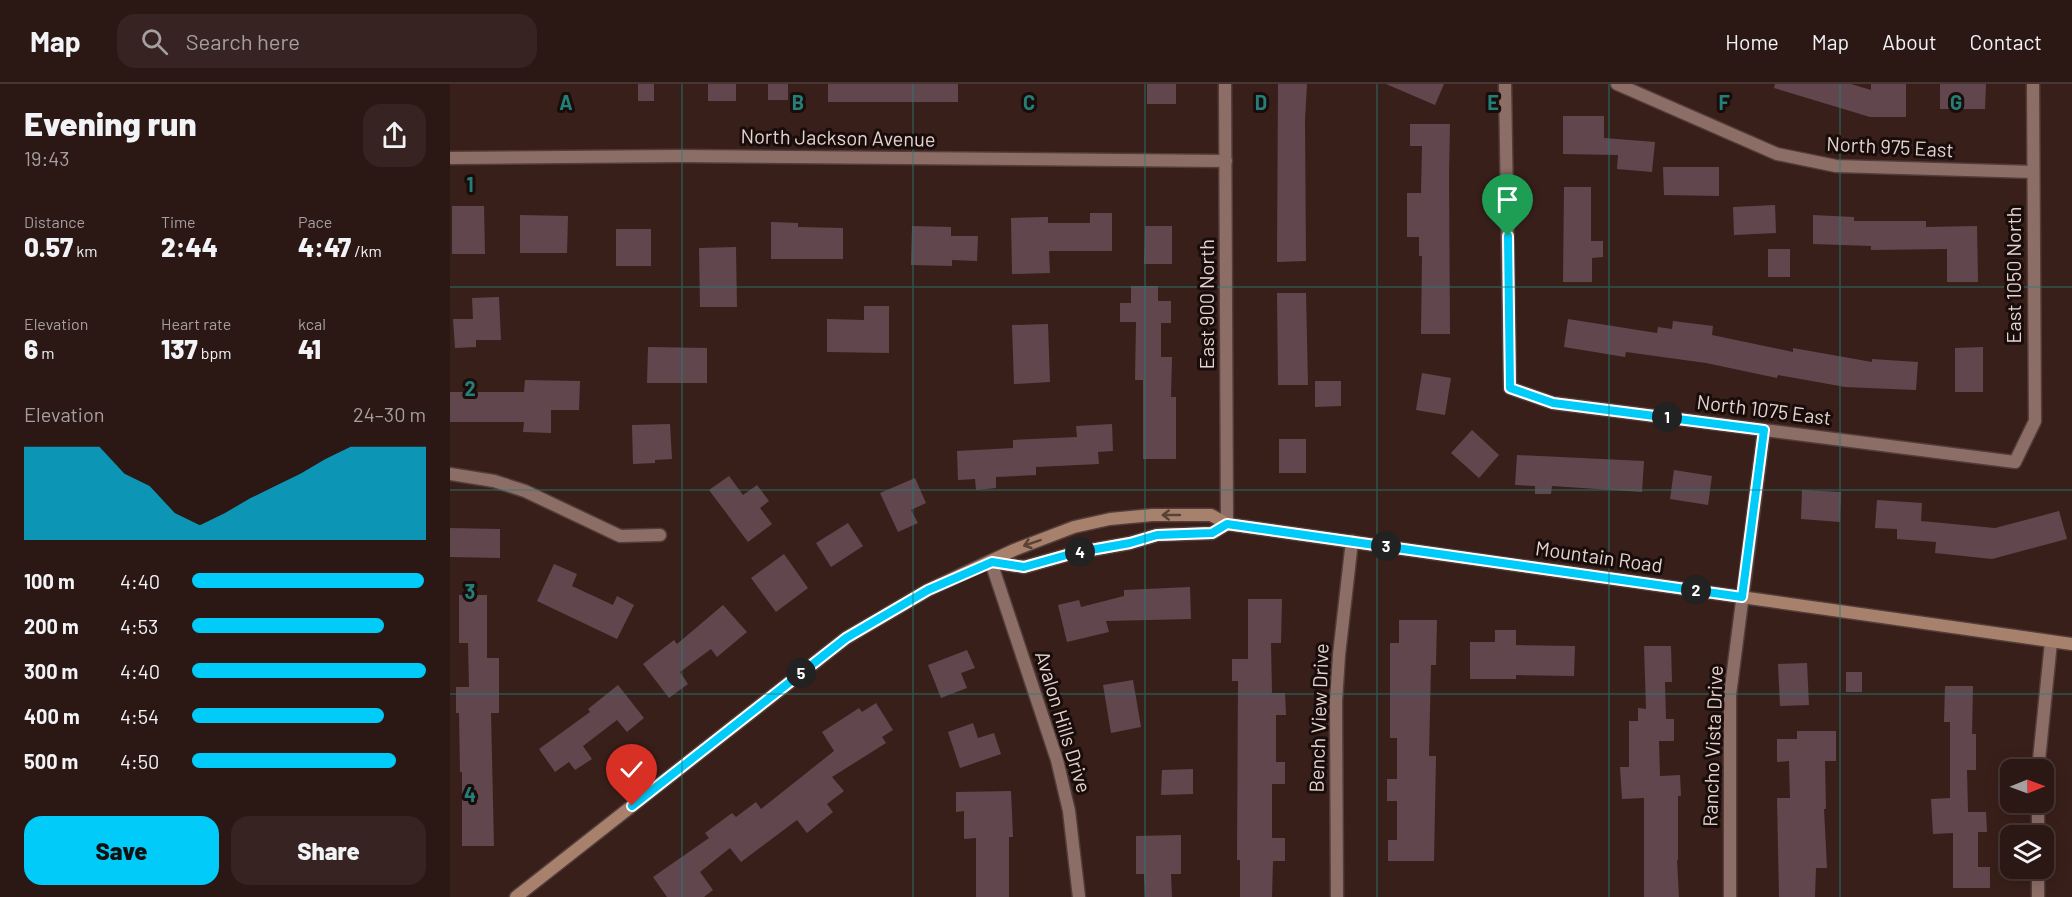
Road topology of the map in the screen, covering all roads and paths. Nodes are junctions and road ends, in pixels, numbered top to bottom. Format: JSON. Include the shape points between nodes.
{"nodes":[{"id":1,"x":1225,"y":84,"type":"edge"},
{"id":2,"x":1505,"y":84,"type":"edge"},
{"id":3,"x":1617,"y":84,"type":"edge"},
{"id":4,"x":2033,"y":84,"type":"edge"},
{"id":5,"x":450,"y":158,"type":"edge"},
{"id":6,"x":1226,"y":161,"type":"junction"},
{"id":7,"x":2033,"y":172,"type":"junction"},
{"id":8,"x":1764,"y":430,"type":"junction"},
{"id":9,"x":2015,"y":462,"type":"joint"},
{"id":10,"x":450,"y":474,"type":"edge"},
{"id":11,"x":1227,"y":524,"type":"junction"},
{"id":12,"x":660,"y":535,"type":"dead end"},
{"id":13,"x":1352,"y":541,"type":"junction"},
{"id":14,"x":992,"y":562,"type":"junction"},
{"id":15,"x":1742,"y":597,"type":"junction"},
{"id":16,"x":2051,"y":642,"type":"junction"},
{"id":17,"x":2072,"y":644,"type":"edge"},
{"id":18,"x":2039,"y":759,"type":"edge"},
{"id":19,"x":2038,"y":879,"type":"edge"},
{"id":20,"x":516,"y":897,"type":"edge"},
{"id":21,"x":1079,"y":897,"type":"edge"},
{"id":22,"x":1337,"y":897,"type":"edge"},
{"id":23,"x":1730,"y":897,"type":"edge"},
{"id":24,"x":2038,"y":897,"type":"edge"}],
"edges":[{"from":1,"to":6,"type":"street","name":"East 900 North"},
{"from":2,"to":8,"type":"street","name":"North 1075 East","via":[[1510,388],[1553,403]]},
{"from":3,"to":7,"type":"street","name":"North 975 East","via":[[1777,154],[1836,166]]},
{"from":4,"to":7,"type":"street","name":"East 1050 North"},
{"from":5,"to":6,"type":"street","name":"North Jackson Avenue"},
{"from":6,"to":11,"type":"street","name":"East 900 North"},
{"from":7,"to":9,"type":"street","name":"East 1050 North","via":[[2035,421]]},
{"from":8,"to":9,"type":"street","name":"North 1075 East"},
{"from":8,"to":15,"type":"street","name":"Rancho Vista Drive"},
{"from":10,"to":12,"type":"street","via":[[525,491],[620,536]]},
{"from":11,"to":13,"type":"street","name":"Mountain Road"},
{"from":11,"to":14,"type":"street","name":"Mountain Road","via":[[1212,533],[1157,535],[1024,567]]},
{"from":11,"to":14,"type":"street","name":"Mountain Road","one_way":true,"via":[[1211,515],[1110,519],[1074,527]]},
{"from":13,"to":15,"type":"street","name":"Mountain Road"},
{"from":13,"to":22,"type":"street","name":"Bench View Drive","via":[[1336,701]]},
{"from":14,"to":20,"type":"street","via":[[928,590],[846,638]]},
{"from":14,"to":21,"type":"street","name":"Avalon Hills Drive","via":[[1057,760],[1069,811]]},
{"from":15,"to":16,"type":"street","name":"Mountain Road"},
{"from":15,"to":23,"type":"street","name":"Rancho Vista Drive","via":[[1730,695]]},
{"from":16,"to":17,"type":"street","name":"Mountain Road"},
{"from":16,"to":18,"type":"street"},
{"from":19,"to":24,"type":"street"}]}
